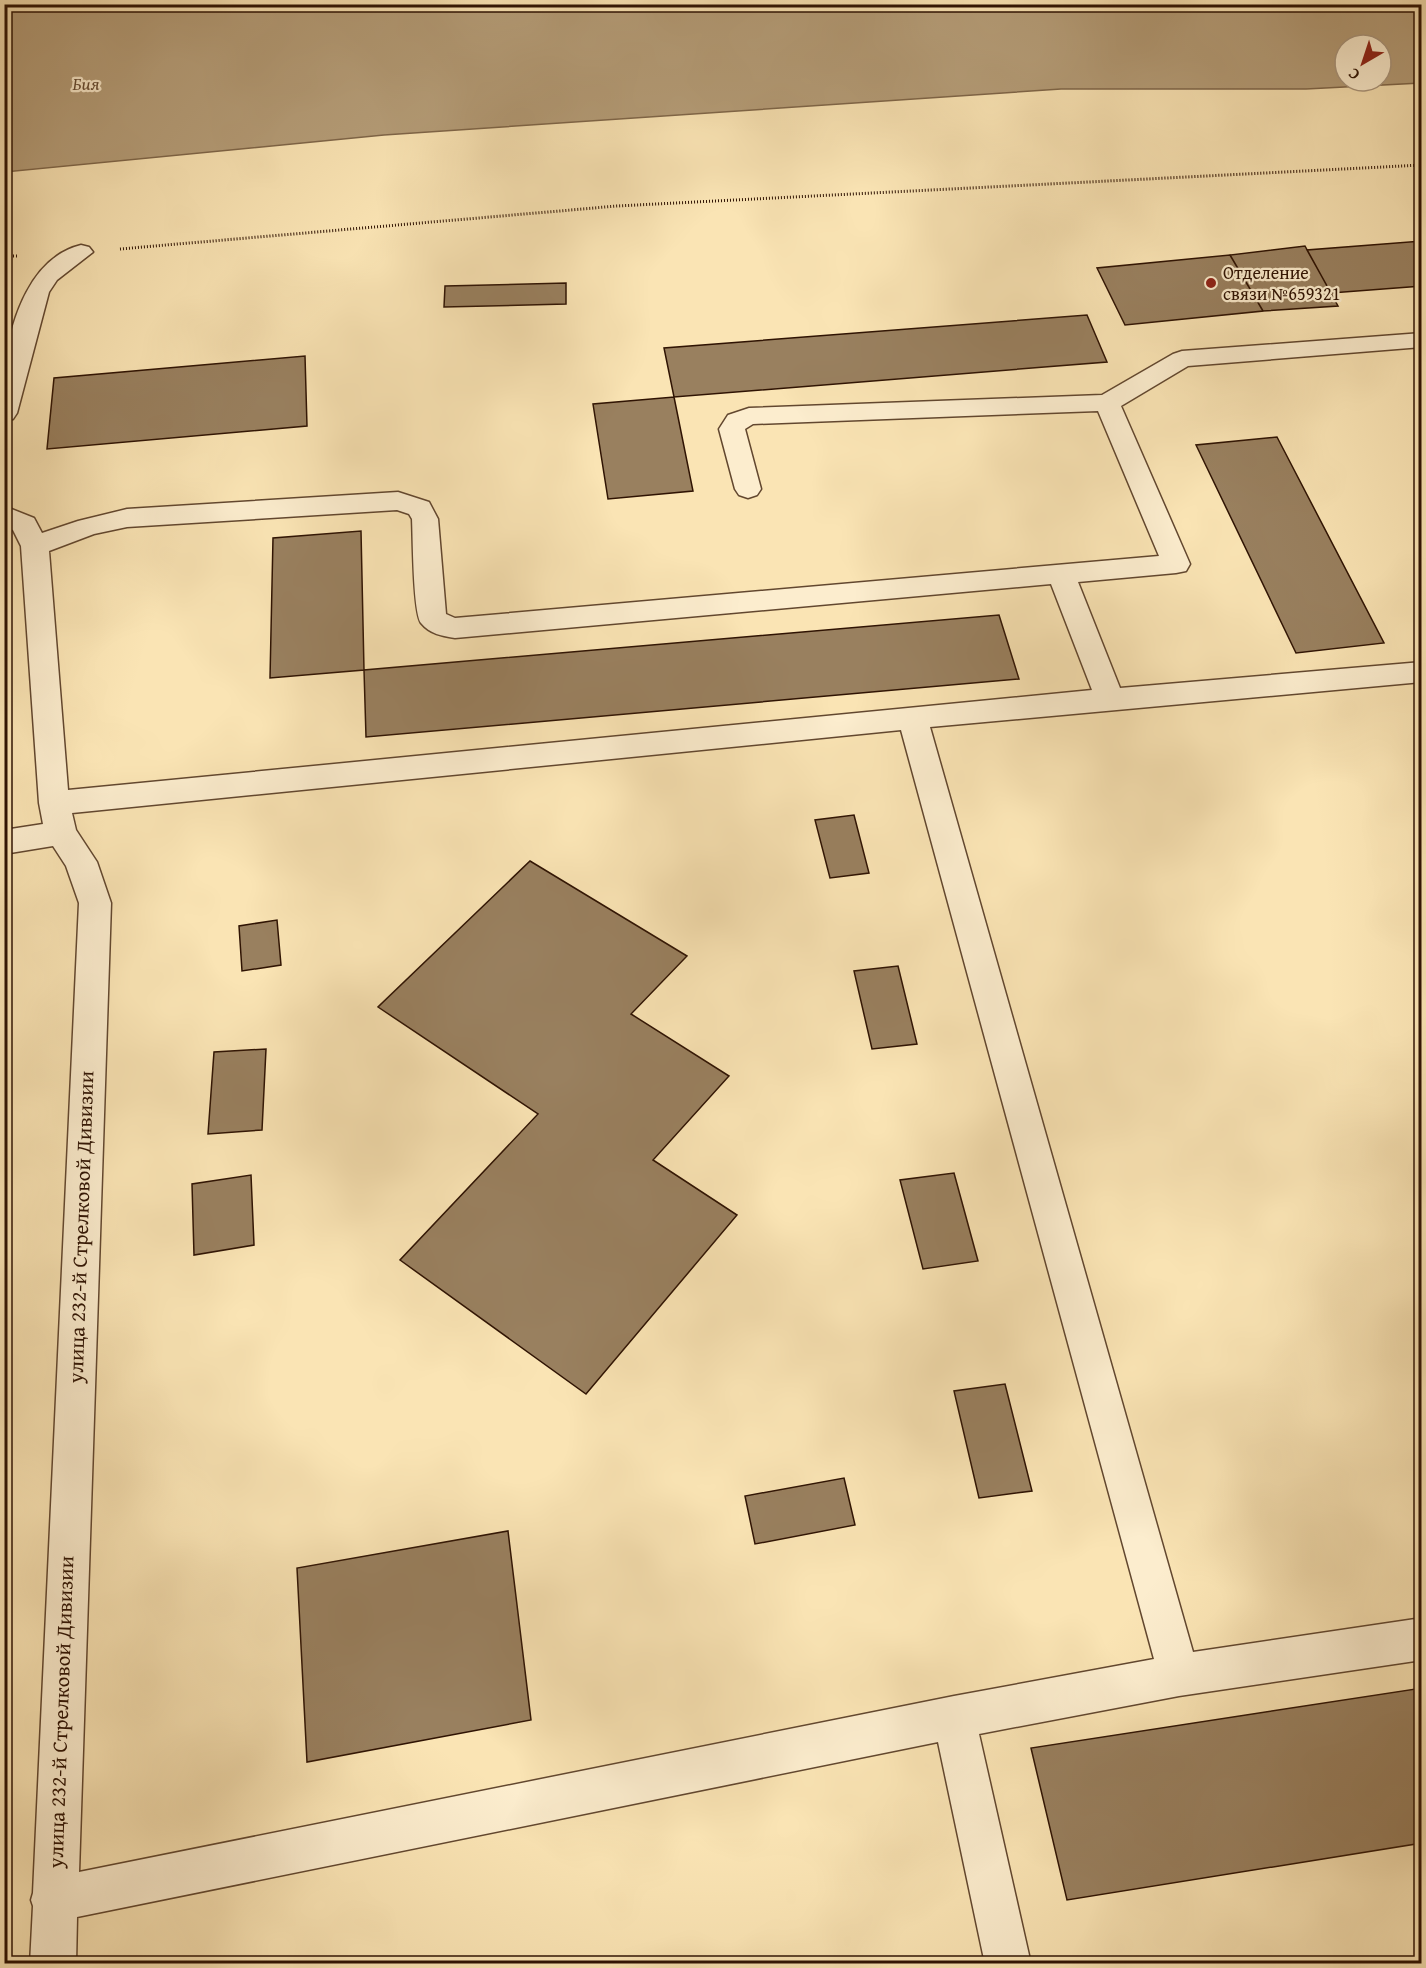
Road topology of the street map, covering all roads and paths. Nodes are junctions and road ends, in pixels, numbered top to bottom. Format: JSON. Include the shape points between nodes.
{"nodes":[{"id":1,"x":1422,"y":165,"type":"edge"},
{"id":2,"x":81,"y":252,"type":"joint"},
{"id":3,"x":1422,"y":340,"type":"edge"},
{"id":4,"x":1107,"y":403,"type":"junction"},
{"id":5,"x":4,"y":413,"type":"edge"},
{"id":6,"x":748,"y":489,"type":"dead end"},
{"id":7,"x":4,"y":515,"type":"edge"},
{"id":8,"x":35,"y":546,"type":"junction"},
{"id":9,"x":1062,"y":576,"type":"junction"},
{"id":10,"x":1422,"y":672,"type":"edge"},
{"id":11,"x":1110,"y":699,"type":"junction"},
{"id":12,"x":913,"y":719,"type":"junction"},
{"id":13,"x":58,"y":818,"type":"junction"},
{"id":14,"x":4,"y":842,"type":"edge"},
{"id":15,"x":1422,"y":1640,"type":"edge"},
{"id":16,"x":1179,"y":1675,"type":"junction"},
{"id":17,"x":954,"y":1717,"type":"junction"},
{"id":18,"x":53,"y":1900,"type":"junction"},
{"id":19,"x":52,"y":1964,"type":"edge"},
{"id":20,"x":1008,"y":1964,"type":"edge"}],
"edges":[{"from":1,"to":2,"type":"path","via":[[616,206]]},
{"from":2,"to":5,"type":"street","via":[[49,275],[37,291]]},
{"from":3,"to":4,"type":"street","via":[[1182,359]]},
{"from":4,"to":6,"type":"street","via":[[749,416],[737,421],[732,429]]},
{"from":4,"to":9,"type":"street","via":[[1176,564]]},
{"from":7,"to":8,"type":"street","via":[[24,524]]},
{"from":8,"to":9,"type":"street","via":[[127,518],[411,503],[420,508],[424,519],[432,617],[442,626],[455,628]]},
{"from":8,"to":13,"type":"street"},
{"from":9,"to":11,"type":"street"},
{"from":10,"to":11,"type":"street"},
{"from":11,"to":12,"type":"street"},
{"from":12,"to":13,"type":"street"},
{"from":12,"to":16,"type":"street"},
{"from":13,"to":14,"type":"street"},
{"from":13,"to":18,"type":"street","name":"улица 232-й Стрелковой Дивизии","via":[[81,862],[95,903]]},
{"from":15,"to":16,"type":"street"},
{"from":16,"to":17,"type":"street"},
{"from":17,"to":18,"type":"street"},
{"from":17,"to":20,"type":"street"},
{"from":18,"to":19,"type":"street","name":"улица 232-й Стрелковой Дивизии"}]}
